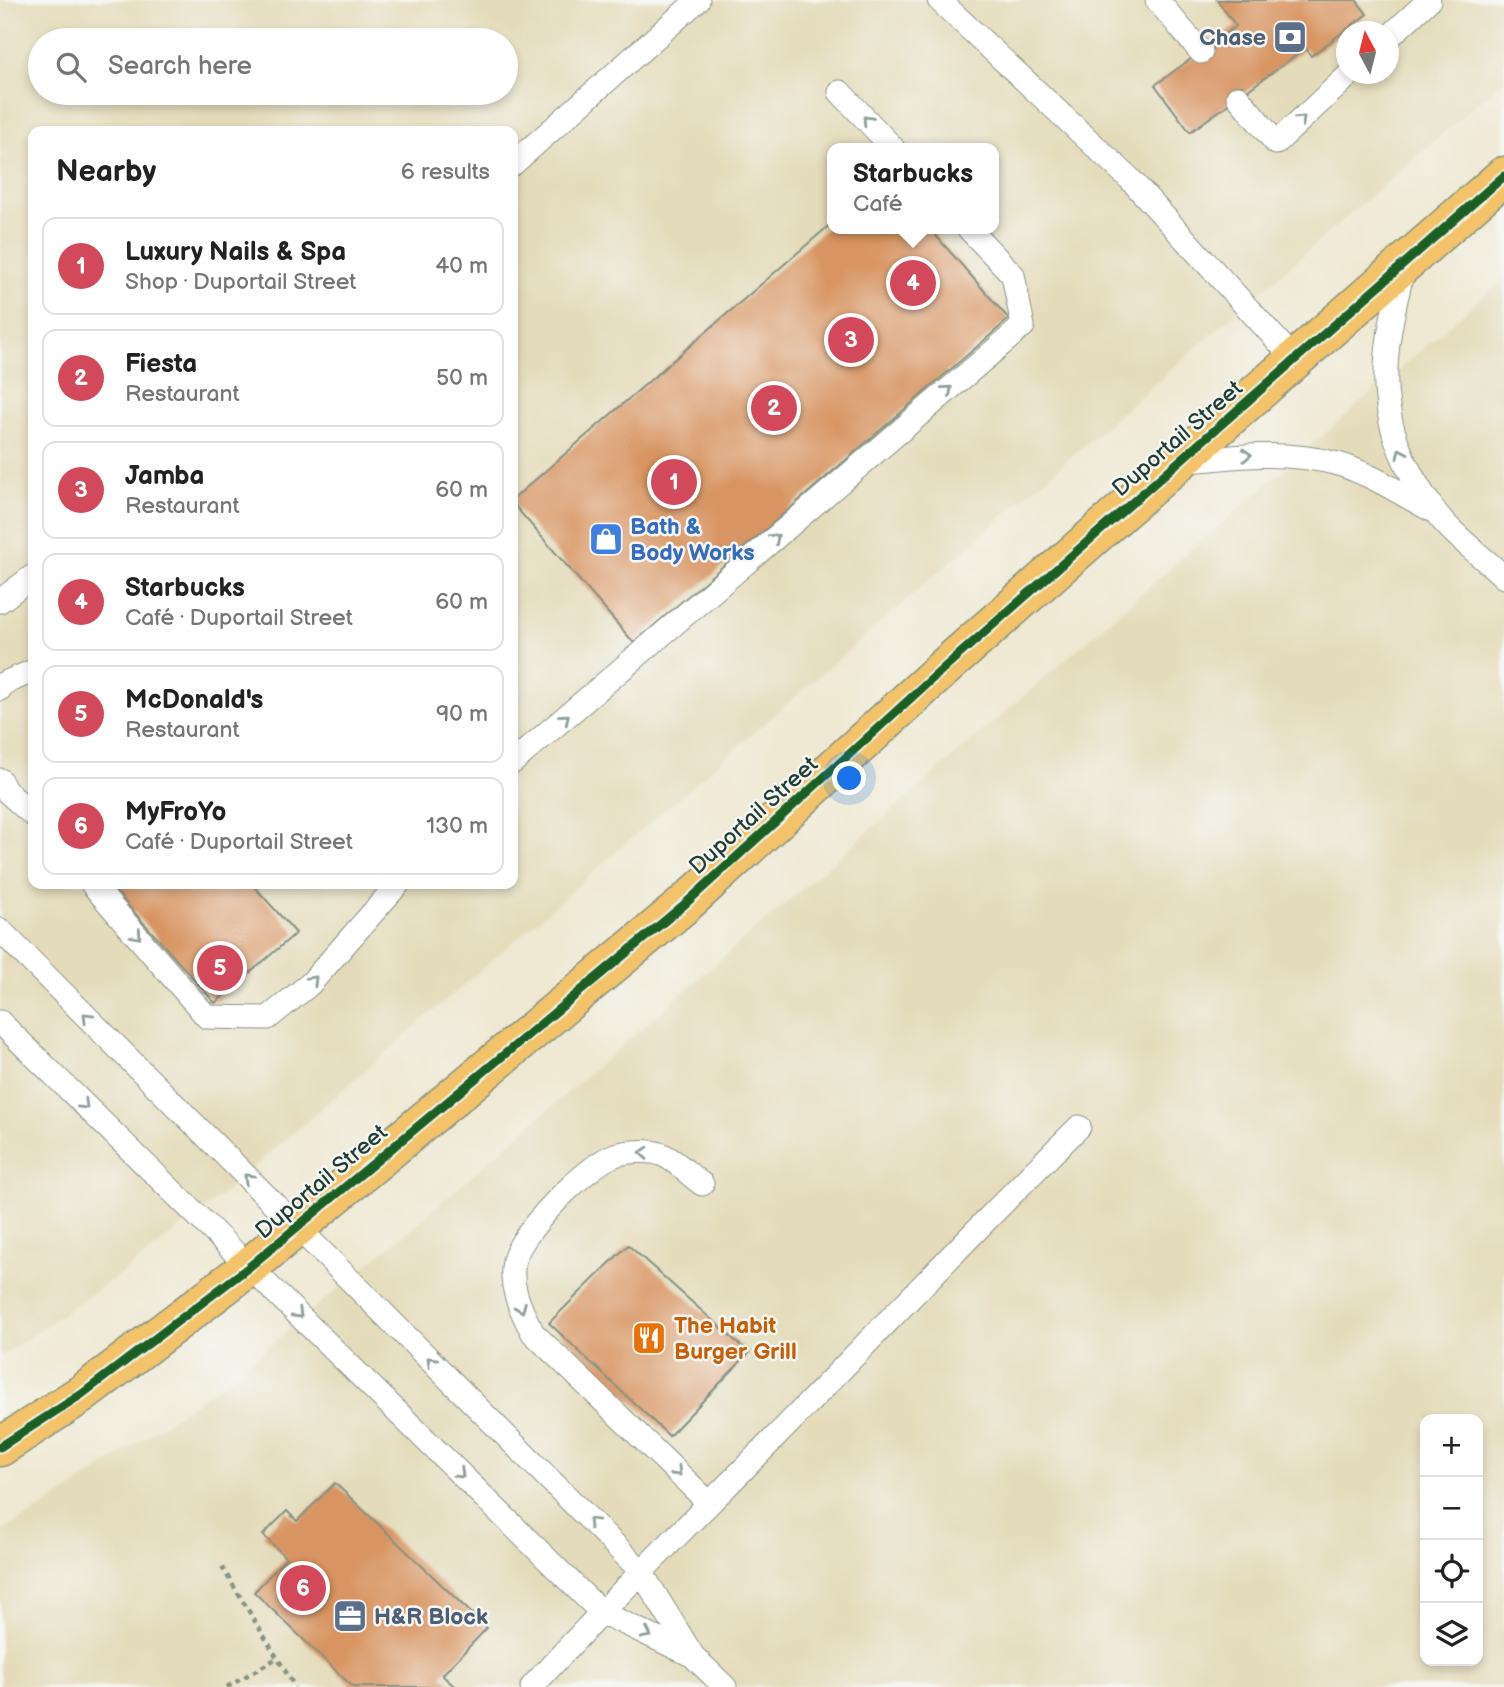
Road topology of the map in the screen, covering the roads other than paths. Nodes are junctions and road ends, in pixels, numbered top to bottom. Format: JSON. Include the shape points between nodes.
{"nodes":[{"id":1,"x":698,"y":0,"type":"edge"},
{"id":2,"x":939,"y":0,"type":"edge"},
{"id":3,"x":1157,"y":0,"type":"edge"},
{"id":4,"x":1429,"y":0,"type":"edge"},
{"id":5,"x":1399,"y":28,"type":"edge"},
{"id":6,"x":1201,"y":52,"type":"dead end"},
{"id":7,"x":1339,"y":84,"type":"edge"},
{"id":8,"x":840,"y":92,"type":"dead end"},
{"id":9,"x":1238,"y":97,"type":"dead end"},
{"id":10,"x":888,"y":143,"type":"edge"},
{"id":11,"x":518,"y":160,"type":"edge"},
{"id":12,"x":1504,"y":176,"type":"edge"},
{"id":13,"x":974,"y":234,"type":"edge"},
{"id":14,"x":1405,"y":263,"type":"junction"},
{"id":15,"x":1295,"y":360,"type":"junction"},
{"id":16,"x":1180,"y":462,"type":"junction"},
{"id":17,"x":1435,"y":512,"type":"junction"},
{"id":18,"x":1504,"y":577,"type":"edge"},
{"id":19,"x":28,"y":580,"type":"edge"},
{"id":20,"x":0,"y":601,"type":"edge"},
{"id":21,"x":28,"y":673,"type":"edge"},
{"id":22,"x":0,"y":688,"type":"edge"},
{"id":23,"x":518,"y":758,"type":"edge"},
{"id":24,"x":0,"y":780,"type":"edge"},
{"id":25,"x":28,"y":804,"type":"edge"},
{"id":26,"x":96,"y":889,"type":"edge"},
{"id":27,"x":394,"y":889,"type":"edge"},
{"id":28,"x":0,"y":930,"type":"edge"},
{"id":29,"x":0,"y":1023,"type":"edge"},
{"id":30,"x":1079,"y":1127,"type":"dead end"},
{"id":31,"x":702,"y":1184,"type":"dead end"},
{"id":32,"x":296,"y":1226,"type":"junction"},
{"id":33,"x":249,"y":1267,"type":"junction"},
{"id":34,"x":0,"y":1447,"type":"edge"},
{"id":35,"x":709,"y":1503,"type":"junction"},
{"id":36,"x":640,"y":1570,"type":"junction"},
{"id":37,"x":601,"y":1612,"type":"junction"},
{"id":38,"x":693,"y":1656,"type":"junction"},
{"id":39,"x":531,"y":1687,"type":"edge"},
{"id":40,"x":725,"y":1687,"type":"edge"}],
"edges":[{"from":1,"to":11,"type":"lane"},
{"from":2,"to":15,"type":"lane","via":[[1130,179]]},
{"from":3,"to":6,"type":"lane"},
{"from":4,"to":5,"type":"lane"},
{"from":9,"to":7,"type":"lane","one_way":true,"via":[[1276,143]]},
{"from":10,"to":8,"type":"lane","one_way":true},
{"from":12,"to":14,"type":"main road","name":"Duportail Street"},
{"from":23,"to":13,"type":"lane","one_way":true,"via":[[1023,326],[1013,275]]},
{"from":14,"to":15,"type":"main road","name":"Duportail Street"},
{"from":17,"to":14,"type":"lane","one_way":true,"via":[[1404,461],[1391,432],[1387,405],[1385,357]]},
{"from":15,"to":16,"type":"main road","name":"Duportail Street"},
{"from":16,"to":17,"type":"lane","one_way":true,"via":[[1246,455],[1311,459],[1361,473]]},
{"from":16,"to":32,"type":"main road","name":"Duportail Street","via":[[946,666],[685,904]]},
{"from":17,"to":18,"type":"lane"},
{"from":19,"to":20,"type":"lane"},
{"from":21,"to":22,"type":"lane"},
{"from":24,"to":25,"type":"lane","via":[[5,790]]},
{"from":26,"to":27,"type":"lane","one_way":true,"via":[[207,1017],[268,1018],[310,984]]},
{"from":32,"to":28,"type":"lane","one_way":true},
{"from":29,"to":33,"type":"lane","one_way":true},
{"from":30,"to":35,"type":"lane"},
{"from":31,"to":35,"type":"lane","one_way":true,"via":[[663,1156],[627,1153],[597,1164],[532,1226],[513,1263],[513,1281],[533,1332]]},
{"from":32,"to":33,"type":"main road","name":"Duportail Street"},
{"from":36,"to":32,"type":"lane","one_way":true},
{"from":33,"to":34,"type":"main road","name":"Duportail Street","via":[[82,1394]]},
{"from":33,"to":37,"type":"lane","one_way":true},
{"from":35,"to":36,"type":"lane"},
{"from":36,"to":37,"type":"lane"},
{"from":36,"to":38,"type":"lane"},
{"from":37,"to":38,"type":"lane","one_way":true},
{"from":37,"to":39,"type":"lane"},
{"from":38,"to":40,"type":"lane"}]}
